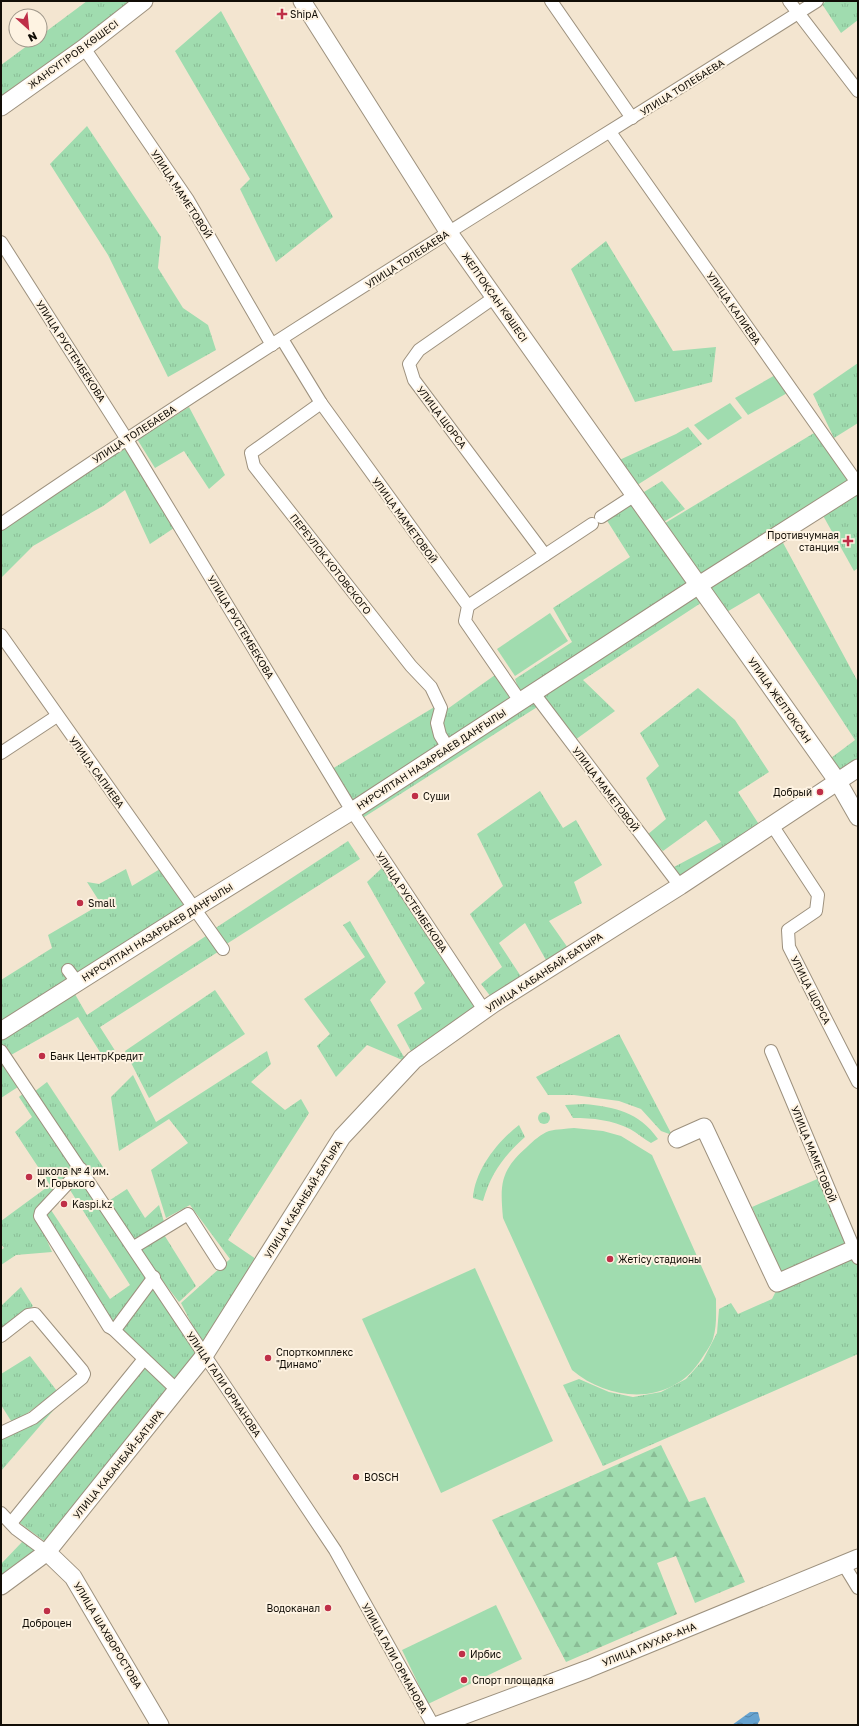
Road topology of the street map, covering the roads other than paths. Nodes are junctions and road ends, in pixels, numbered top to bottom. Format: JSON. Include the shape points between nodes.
{"nodes":[{"id":1,"x":144,"y":1,"type":"edge"},
{"id":2,"x":302,"y":1,"type":"edge"},
{"id":3,"x":551,"y":1,"type":"edge"},
{"id":4,"x":789,"y":1,"type":"edge"},
{"id":5,"x":817,"y":1,"type":"edge"},
{"id":6,"x":798,"y":13,"type":"junction"},
{"id":7,"x":84,"y":48,"type":"junction"},
{"id":8,"x":858,"y":91,"type":"edge"},
{"id":9,"x":1,"y":107,"type":"edge"},
{"id":10,"x":632,"y":118,"type":"junction"},
{"id":11,"x":610,"y":132,"type":"junction"},
{"id":12,"x":449,"y":232,"type":"junction"},
{"id":13,"x":1,"y":242,"type":"edge"},
{"id":14,"x":494,"y":297,"type":"junction"},
{"id":15,"x":277,"y":342,"type":"junction"},
{"id":16,"x":321,"y":403,"type":"junction"},
{"id":17,"x":126,"y":438,"type":"junction"},
{"id":18,"x":858,"y":484,"type":"edge"},
{"id":19,"x":635,"y":495,"type":"junction"},
{"id":20,"x":1,"y":524,"type":"edge"},
{"id":21,"x":545,"y":555,"type":"junction"},
{"id":22,"x":699,"y":585,"type":"junction"},
{"id":23,"x":468,"y":606,"type":"junction"},
{"id":24,"x":2,"y":640,"type":"edge"},
{"id":25,"x":526,"y":697,"type":"junction"},
{"id":26,"x":57,"y":716,"type":"junction"},
{"id":27,"x":448,"y":748,"type":"junction"},
{"id":28,"x":1,"y":753,"type":"edge"},
{"id":29,"x":858,"y":768,"type":"edge"},
{"id":30,"x":838,"y":782,"type":"junction"},
{"id":31,"x":352,"y":811,"type":"junction"},
{"id":32,"x":858,"y":816,"type":"edge"},
{"id":33,"x":772,"y":825,"type":"junction"},
{"id":34,"x":680,"y":886,"type":"junction"},
{"id":35,"x":195,"y":908,"type":"junction"},
{"id":36,"x":223,"y":949,"type":"dead end"},
{"id":37,"x":484,"y":1010,"type":"junction"},
{"id":38,"x":1,"y":1031,"type":"edge"},
{"id":39,"x":1,"y":1050,"type":"edge"},
{"id":40,"x":771,"y":1051,"type":"dead end"},
{"id":41,"x":858,"y":1082,"type":"edge"},
{"id":42,"x":677,"y":1139,"type":"dead end"},
{"id":43,"x":81,"y":1169,"type":"junction"},
{"id":44,"x":134,"y":1247,"type":"junction"},
{"id":45,"x":856,"y":1253,"type":"edge"},
{"id":46,"x":220,"y":1264,"type":"dead end"},
{"id":47,"x":154,"y":1277,"type":"junction"},
{"id":48,"x":114,"y":1329,"type":"junction"},
{"id":49,"x":1,"y":1336,"type":"edge"},
{"id":50,"x":204,"y":1356,"type":"junction"},
{"id":51,"x":144,"y":1359,"type":"junction"},
{"id":52,"x":177,"y":1390,"type":"junction"},
{"id":53,"x":1,"y":1433,"type":"edge"},
{"id":54,"x":1,"y":1513,"type":"edge"},
{"id":55,"x":11,"y":1523,"type":"junction"},
{"id":56,"x":47,"y":1552,"type":"junction"},
{"id":57,"x":851,"y":1562,"type":"edge"},
{"id":58,"x":1,"y":1586,"type":"edge"},
{"id":59,"x":858,"y":1588,"type":"edge"},
{"id":60,"x":160,"y":1725,"type":"edge"},
{"id":61,"x":433,"y":1725,"type":"edge"},
{"id":62,"x":438,"y":1725,"type":"edge"}],
"edges":[{"from":1,"to":7,"type":"main road","name":"ЖАНСҮГІРОВ КӨШЕСІ"},
{"from":2,"to":12,"type":"main road","name":"ЖЕЛТОҚСАН КӨШЕСІ"},
{"from":3,"to":10,"type":"street"},
{"from":4,"to":6,"type":"street"},
{"from":5,"to":6,"type":"street","name":"УЛИЦА ТОЛЕБАЕВА"},
{"from":6,"to":8,"type":"street"},
{"from":6,"to":10,"type":"street","name":"УЛИЦА ТОЛЕБАЕВА"},
{"from":7,"to":9,"type":"main road","name":"ЖАНСҮГІРОВ КӨШЕСІ"},
{"from":7,"to":15,"type":"street","name":"УЛИЦА МАМЕТОВОЙ","via":[[188,200]]},
{"from":10,"to":11,"type":"street","name":"УЛИЦА ТОЛЕБАЕВА"},
{"from":11,"to":12,"type":"street","name":"УЛИЦА ТОЛЕБАЕВА"},
{"from":11,"to":18,"type":"street","name":"УЛИЦА КАЛИЕВА"},
{"from":12,"to":14,"type":"main road","name":"ЖЕЛТОҚСАН КӨШЕСІ"},
{"from":12,"to":15,"type":"street","name":"УЛИЦА ТОЛЕБАЕВА"},
{"from":13,"to":17,"type":"street","name":"УЛИЦА РУСТЕМБЕКОВА"},
{"from":14,"to":19,"type":"main road","name":"ЖЕЛТОҚСАН КӨШЕСІ"},
{"from":14,"to":21,"type":"street","name":"УЛИЦА ЩОРСА","via":[[419,350],[409,364],[414,380]]},
{"from":15,"to":16,"type":"street","name":"УЛИЦА МАМЕТОВОЙ"},
{"from":15,"to":17,"type":"street","name":"УЛИЦА ТОЛЕБАЕВА"},
{"from":16,"to":23,"type":"street","name":"УЛИЦА МАМЕТОВОЙ"},
{"from":16,"to":27,"type":"street","name":"ПЕРЕУЛОК КОТОВСКОГО","via":[[251,453],[254,466],[411,666],[431,687],[441,708],[437,723],[440,735]]},
{"from":17,"to":20,"type":"street","name":"УЛИЦА ТОЛЕБАЕВА"},
{"from":17,"to":31,"type":"street","name":"УЛИЦА РУСТЕМБЕКОВА"},
{"from":18,"to":22,"type":"main road","name":"НҰРСҰЛТАН НАЗАРБАЕВ ДАҢҒЫЛЫ"},
{"from":19,"to":21,"type":"street"},
{"from":19,"to":22,"type":"main road","name":"ЖЕЛТОҚСАН КӨШЕСІ"},
{"from":21,"to":23,"type":"street"},
{"from":22,"to":25,"type":"main road","name":"НҰРСҰЛТАН НАЗАРБАЕВ ДАҢҒЫЛЫ"},
{"from":22,"to":30,"type":"main road","name":"УЛИЦА ЖЕЛТОКСАН"},
{"from":23,"to":25,"type":"street","name":"УЛИЦА МАМЕТОВОЙ","via":[[465,621]]},
{"from":24,"to":26,"type":"street","name":"УЛИЦА САПИЕВА"},
{"from":25,"to":27,"type":"main road","name":"НҰРСҰЛТАН НАЗАРБАЕВ ДАҢҒЫЛЫ"},
{"from":25,"to":34,"type":"street","name":"УЛИЦА МАМЕТОВОЙ"},
{"from":26,"to":28,"type":"street"},
{"from":26,"to":35,"type":"street","name":"УЛИЦА САПИЕВА"},
{"from":27,"to":31,"type":"main road","name":"НҰРСҰЛТАН НАЗАРБАЕВ ДАҢҒЫЛЫ"},
{"from":29,"to":30,"type":"main road","name":"УЛИЦА КАБАНБАЙ-БАТЫРА"},
{"from":30,"to":32,"type":"main road","name":"УЛИЦА ЖЕЛТОКСАН"},
{"from":30,"to":33,"type":"main road","name":"УЛИЦА КАБАНБАЙ-БАТЫРА"},
{"from":31,"to":35,"type":"main road","name":"НҰРСҰЛТАН НАЗАРБАЕВ ДАҢҒЫЛЫ"},
{"from":31,"to":37,"type":"street","name":"УЛИЦА РУСТЕМБЕКОВА"},
{"from":33,"to":34,"type":"main road","name":"УЛИЦА КАБАНБАЙ-БАТЫРА"},
{"from":33,"to":41,"type":"street","name":"УЛИЦА ЩОРСА","via":[[818,895],[816,911],[788,930],[789,948]]},
{"from":34,"to":37,"type":"main road","name":"УЛИЦА КАБАНБАЙ-БАТЫРА"},
{"from":35,"to":36,"type":"street","name":"УЛИЦА САПИЕВА"},
{"from":35,"to":38,"type":"main road","name":"НҰРСҰЛТАН НАЗАРБАЕВ ДАҢҒЫЛЫ","via":[[73,976]]},
{"from":37,"to":50,"type":"main road","name":"УЛИЦА КАБАНБАЙ-БАТЫРА","via":[[414,1060],[342,1137]]},
{"from":39,"to":43,"type":"street","name":"УЛИЦА ГАЛИ ОРМАНОВА"},
{"from":40,"to":45,"type":"street","name":"УЛИЦА МАМЕТОВОЙ"},
{"from":42,"to":45,"type":"main road","via":[[704,1127],[776,1283]]},
{"from":43,"to":44,"type":"street","name":"УЛИЦА ГАЛИ ОРМАНОВА"},
{"from":43,"to":48,"type":"street","via":[[40,1216],[109,1327]]},
{"from":44,"to":46,"type":"street","via":[[188,1214]]},
{"from":44,"to":47,"type":"street","name":"УЛИЦА ГАЛИ ОРМАНОВА"},
{"from":47,"to":48,"type":"street"},
{"from":47,"to":50,"type":"street","name":"УЛИЦА ГАЛИ ОРМАНОВА"},
{"from":48,"to":51,"type":"street"},
{"from":49,"to":53,"type":"street","via":[[28,1314],[35,1314],[84,1374],[33,1418]]},
{"from":50,"to":52,"type":"main road","name":"УЛИЦА КАБАНБАЙ-БАТЫРА"},
{"from":50,"to":61,"type":"street","name":"УЛИЦА ГАЛИ ОРМАНОВА","via":[[335,1550]]},
{"from":51,"to":52,"type":"street"},
{"from":51,"to":55,"type":"street"},
{"from":52,"to":56,"type":"main road","name":"УЛИЦА КАБАНБАЙ-БАТЫРА"},
{"from":54,"to":55,"type":"street"},
{"from":55,"to":56,"type":"street"},
{"from":56,"to":58,"type":"main road","name":"УЛИЦА КАБАНБАЙ-БАТЫРА"},
{"from":56,"to":60,"type":"main road","name":"УЛИЦА ШАХВОРОСТОВА","via":[[73,1576]]},
{"from":57,"to":59,"type":"street"},
{"from":57,"to":62,"type":"main road","name":"УЛИЦА ГАУХАР-АНА","via":[[594,1666]]}]}
